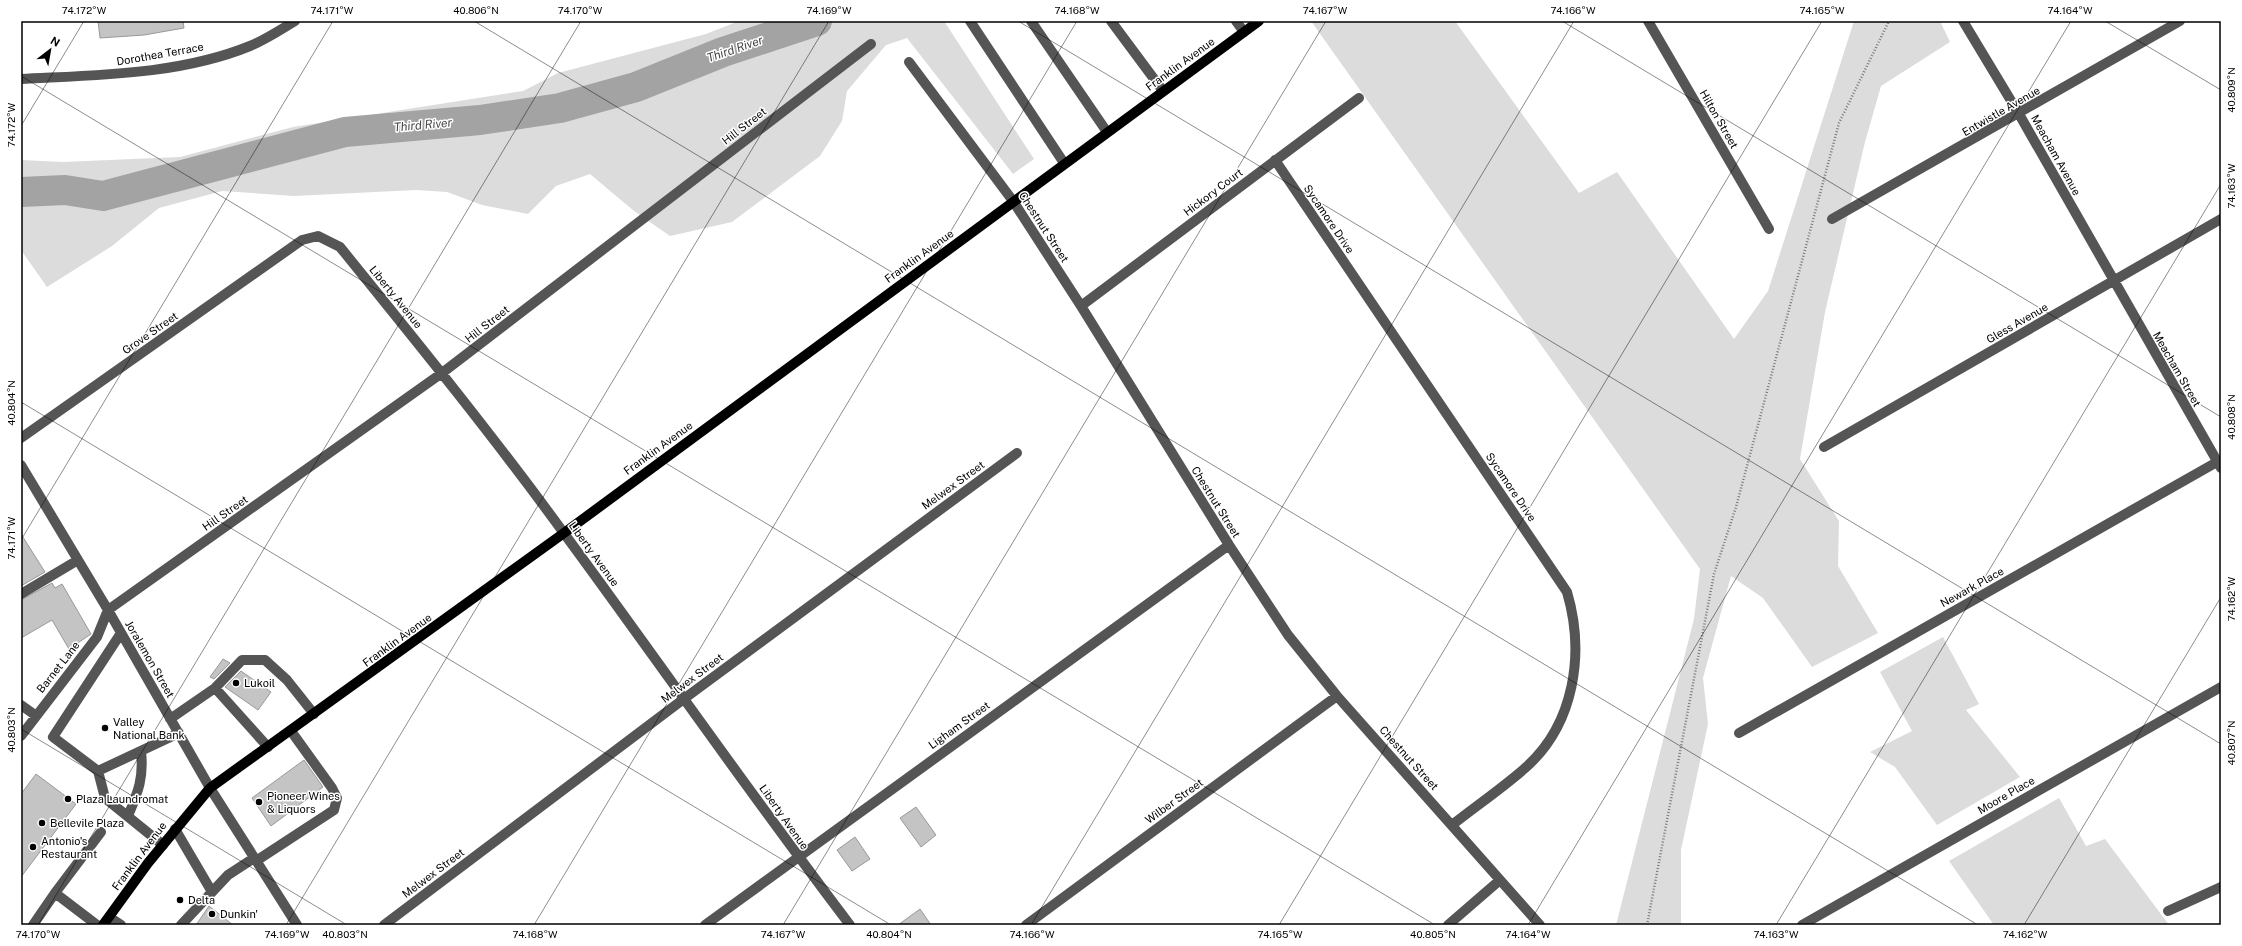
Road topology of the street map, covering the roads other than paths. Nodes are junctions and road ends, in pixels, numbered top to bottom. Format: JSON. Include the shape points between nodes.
{"nodes":[{"id":1,"x":295,"y":21,"type":"edge"},
{"id":2,"x":1031,"y":21,"type":"edge"},
{"id":3,"x":1111,"y":21,"type":"edge"},
{"id":4,"x":1236,"y":21,"type":"edge"},
{"id":5,"x":1259,"y":21,"type":"edge"},
{"id":6,"x":1648,"y":21,"type":"edge"},
{"id":7,"x":1963,"y":21,"type":"edge"},
{"id":8,"x":2180,"y":21,"type":"edge"},
{"id":9,"x":970,"y":22,"type":"edge"},
{"id":10,"x":1244,"y":32,"type":"junction"},
{"id":11,"x":872,"y":44,"type":"dead end"},
{"id":12,"x":909,"y":62,"type":"dead end"},
{"id":13,"x":21,"y":79,"type":"edge"},
{"id":14,"x":1163,"y":91,"type":"junction"},
{"id":15,"x":1359,"y":98,"type":"dead end"},
{"id":16,"x":2019,"y":114,"type":"junction"},
{"id":17,"x":1107,"y":132,"type":"junction"},
{"id":18,"x":1275,"y":160,"type":"junction"},
{"id":19,"x":1064,"y":163,"type":"junction"},
{"id":20,"x":1013,"y":201,"type":"junction"},
{"id":21,"x":1832,"y":219,"type":"dead end"},
{"id":22,"x":2221,"y":219,"type":"edge"},
{"id":23,"x":1769,"y":229,"type":"dead end"},
{"id":24,"x":293,"y":247,"type":"joint"},
{"id":25,"x":2113,"y":281,"type":"junction"},
{"id":26,"x":1081,"y":306,"type":"junction"},
{"id":27,"x":442,"y":373,"type":"junction"},
{"id":28,"x":21,"y":438,"type":"edge"},
{"id":29,"x":1824,"y":447,"type":"dead end"},
{"id":30,"x":1018,"y":453,"type":"dead end"},
{"id":31,"x":2219,"y":465,"type":"edge"},
{"id":32,"x":21,"y":466,"type":"edge"},
{"id":33,"x":564,"y":533,"type":"junction"},
{"id":34,"x":1228,"y":545,"type":"junction"},
{"id":35,"x":78,"y":560,"type":"junction"},
{"id":36,"x":21,"y":594,"type":"edge"},
{"id":37,"x":108,"y":610,"type":"junction"},
{"id":38,"x":121,"y":633,"type":"junction"},
{"id":39,"x":2221,"y":687,"type":"edge"},
{"id":40,"x":215,"y":688,"type":"junction"},
{"id":41,"x":1337,"y":696,"type":"junction"},
{"id":42,"x":685,"y":698,"type":"junction"},
{"id":43,"x":21,"y":704,"type":"edge"},
{"id":44,"x":314,"y":714,"type":"junction"},
{"id":45,"x":36,"y":715,"type":"junction"},
{"id":46,"x":170,"y":719,"type":"junction"},
{"id":47,"x":291,"y":731,"type":"junction"},
{"id":48,"x":179,"y":733,"type":"junction"},
{"id":49,"x":1739,"y":733,"type":"dead end"},
{"id":50,"x":21,"y":736,"type":"edge"},
{"id":51,"x":268,"y":747,"type":"junction"},
{"id":52,"x":141,"y":751,"type":"junction"},
{"id":53,"x":98,"y":771,"type":"junction"},
{"id":54,"x":210,"y":788,"type":"junction"},
{"id":55,"x":128,"y":816,"type":"junction"},
{"id":56,"x":1452,"y":825,"type":"junction"},
{"id":57,"x":175,"y":829,"type":"junction"},
{"id":58,"x":101,"y":832,"type":"dead end"},
{"id":59,"x":163,"y":845,"type":"junction"},
{"id":60,"x":798,"y":857,"type":"junction"},
{"id":61,"x":255,"y":859,"type":"junction"},
{"id":62,"x":1500,"y":880,"type":"junction"},
{"id":63,"x":2221,"y":887,"type":"edge"},
{"id":64,"x":212,"y":892,"type":"junction"},
{"id":65,"x":55,"y":894,"type":"junction"},
{"id":66,"x":2168,"y":911,"type":"dead end"},
{"id":67,"x":106,"y":921,"type":"edge"},
{"id":68,"x":33,"y":925,"type":"edge"},
{"id":69,"x":97,"y":925,"type":"edge"},
{"id":70,"x":121,"y":925,"type":"edge"},
{"id":71,"x":181,"y":925,"type":"edge"},
{"id":72,"x":297,"y":925,"type":"edge"},
{"id":73,"x":384,"y":925,"type":"edge"},
{"id":74,"x":705,"y":925,"type":"edge"},
{"id":75,"x":850,"y":925,"type":"edge"},
{"id":76,"x":1026,"y":925,"type":"edge"},
{"id":77,"x":1448,"y":925,"type":"edge"},
{"id":78,"x":1540,"y":925,"type":"edge"},
{"id":79,"x":1802,"y":925,"type":"edge"}],
"edges":[{"from":1,"to":13,"type":"street","name":"Dorothea Terrace","via":[[249,46],[199,61],[118,74]]},
{"from":2,"to":17,"type":"street"},
{"from":3,"to":14,"type":"street"},
{"from":4,"to":10,"type":"street"},
{"from":5,"to":10,"type":"main road","name":"Franklin Avenue"},
{"from":6,"to":23,"type":"street","name":"Hilton Street"},
{"from":7,"to":16,"type":"street","name":"Meacham Avenue"},
{"from":8,"to":16,"type":"street","name":"Entwistle Avenue"},
{"from":9,"to":19,"type":"street"},
{"from":10,"to":14,"type":"main road","name":"Franklin Avenue"},
{"from":11,"to":27,"type":"street","name":"Hill Street"},
{"from":12,"to":20,"type":"street","name":"Chestnut Street"},
{"from":14,"to":17,"type":"main road","name":"Franklin Avenue"},
{"from":15,"to":18,"type":"street","name":"Hickory Court"},
{"from":16,"to":21,"type":"street","name":"Entwistle Avenue"},
{"from":16,"to":25,"type":"street","name":"Meacham Avenue"},
{"from":17,"to":19,"type":"main road","name":"Franklin Avenue"},
{"from":18,"to":26,"type":"street","name":"Hickory Court"},
{"from":18,"to":56,"type":"street","name":"Sycamore Drive","via":[[1563,586],[1571,603],[1575,626],[1576,661],[1570,696],[1556,728],[1547,743],[1525,768]]},
{"from":19,"to":20,"type":"main road","name":"Franklin Avenue"},
{"from":20,"to":26,"type":"street","name":"Chestnut Street"},
{"from":20,"to":33,"type":"main road","name":"Franklin Avenue"},
{"from":22,"to":25,"type":"street","name":"Gless Avenue"},
{"from":24,"to":27,"type":"street","name":"Liberty Avenue","via":[[302,240],[318,236],[340,247]]},
{"from":24,"to":28,"type":"street","name":"Grove Street"},
{"from":25,"to":29,"type":"street","name":"Gless Avenue"},
{"from":25,"to":31,"type":"street","name":"Meacham Street"},
{"from":26,"to":34,"type":"street","name":"Chestnut Street"},
{"from":27,"to":33,"type":"street","name":"Liberty Avenue"},
{"from":27,"to":37,"type":"street","name":"Hill Street"},
{"from":30,"to":42,"type":"street","name":"Melwex Street"},
{"from":31,"to":49,"type":"street","name":"Newark Place"},
{"from":32,"to":35,"type":"street","name":"Joralemon Street"},
{"from":33,"to":42,"type":"street","name":"Liberty Avenue"},
{"from":33,"to":44,"type":"main road","name":"Franklin Avenue"},
{"from":34,"to":41,"type":"street","name":"Chestnut Street","via":[[1288,635]]},
{"from":34,"to":60,"type":"street","name":"Ligham Street"},
{"from":35,"to":36,"type":"street"},
{"from":35,"to":37,"type":"street","name":"Joralemon Street"},
{"from":37,"to":38,"type":"street","name":"Joralemon Street"},
{"from":37,"to":45,"type":"street","name":"Barnet Lane","via":[[97,637]]},
{"from":38,"to":46,"type":"street","name":"Joralemon Street"},
{"from":38,"to":53,"type":"street","via":[[53,737]]},
{"from":39,"to":79,"type":"street","name":"Moore Place"},
{"from":40,"to":44,"type":"street","via":[[242,660],[265,660],[287,680]]},
{"from":40,"to":46,"type":"street"},
{"from":40,"to":51,"type":"street"},
{"from":41,"to":56,"type":"street","name":"Chestnut Street"},
{"from":41,"to":76,"type":"street","name":"Wilber Street"},
{"from":42,"to":60,"type":"street","name":"Liberty Avenue"},
{"from":42,"to":73,"type":"street","name":"Melwex Street"},
{"from":43,"to":45,"type":"street"},
{"from":44,"to":47,"type":"main road","name":"Franklin Avenue"},
{"from":45,"to":50,"type":"street","name":"Barnet Lane"},
{"from":46,"to":48,"type":"street","name":"Joralemon Street"},
{"from":47,"to":51,"type":"main road","name":"Franklin Avenue"},
{"from":47,"to":61,"type":"street","via":[[332,788],[337,798],[334,810]]},
{"from":48,"to":52,"type":"street"},
{"from":48,"to":54,"type":"street","name":"Joralemon Street"},
{"from":51,"to":54,"type":"main road","name":"Franklin Avenue"},
{"from":52,"to":53,"type":"street"},
{"from":52,"to":55,"type":"street","via":[[141,783]]},
{"from":53,"to":55,"type":"street","via":[[105,798]]},
{"from":54,"to":57,"type":"main road","name":"Franklin Avenue"},
{"from":54,"to":61,"type":"street","name":"Joralemon Street"},
{"from":55,"to":59,"type":"street"},
{"from":56,"to":62,"type":"street","name":"Chestnut Street"},
{"from":57,"to":59,"type":"main road","name":"Franklin Avenue"},
{"from":57,"to":64,"type":"street"},
{"from":58,"to":65,"type":"street"},
{"from":59,"to":67,"type":"main road","name":"Franklin Avenue"},
{"from":60,"to":74,"type":"street","name":"Ligham Street"},
{"from":60,"to":75,"type":"street","name":"Liberty Avenue"},
{"from":61,"to":64,"type":"street","via":[[228,875]]},
{"from":61,"to":72,"type":"street","name":"Joralemon Street"},
{"from":62,"to":77,"type":"street"},
{"from":62,"to":78,"type":"street","name":"Chestnut Street"},
{"from":63,"to":66,"type":"street"},
{"from":64,"to":71,"type":"street"},
{"from":65,"to":68,"type":"street"},
{"from":65,"to":69,"type":"street"},
{"from":67,"to":70,"type":"street"}]}
